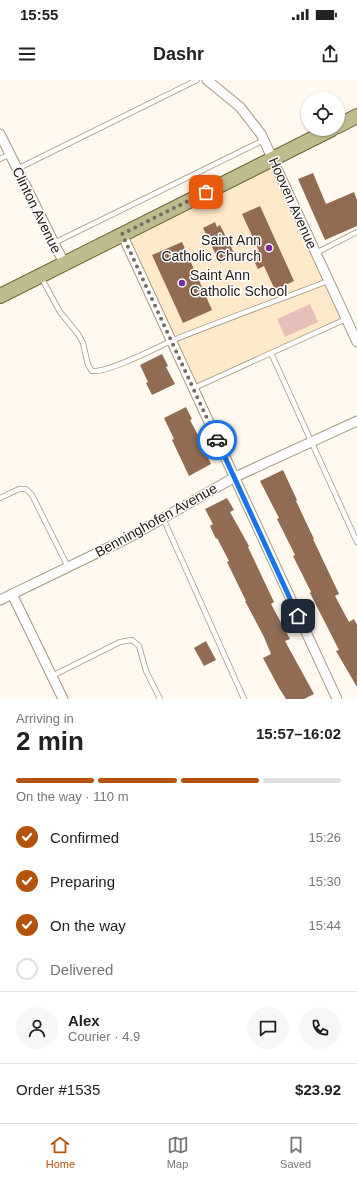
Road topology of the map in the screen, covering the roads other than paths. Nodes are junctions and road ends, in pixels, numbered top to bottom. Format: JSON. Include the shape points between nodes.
{"nodes":[{"id":1,"x":197,"y":80,"type":"edge"},
{"id":2,"x":207,"y":80,"type":"edge"},
{"id":3,"x":357,"y":116,"type":"edge"},
{"id":4,"x":345,"y":122,"type":"edge"},
{"id":5,"x":0,"y":134,"type":"edge"},
{"id":6,"x":318,"y":136,"type":"edge"},
{"id":7,"x":265,"y":140,"type":"junction"},
{"id":8,"x":10,"y":154,"type":"junction"},
{"id":9,"x":0,"y":159,"type":"edge"},
{"id":10,"x":274,"y":159,"type":"junction"},
{"id":11,"x":17,"y":169,"type":"junction"},
{"id":12,"x":357,"y":232,"type":"edge"},
{"id":13,"x":122,"y":234,"type":"junction"},
{"id":14,"x":54,"y":243,"type":"junction"},
{"id":15,"x":316,"y":253,"type":"junction"},
{"id":16,"x":64,"y":263,"type":"junction"},
{"id":17,"x":40,"y":275,"type":"junction"},
{"id":18,"x":328,"y":281,"type":"junction"},
{"id":19,"x":0,"y":296,"type":"edge"},
{"id":20,"x":346,"y":319,"type":"junction"},
{"id":21,"x":172,"y":341,"type":"junction"},
{"id":22,"x":357,"y":342,"type":"edge"},
{"id":23,"x":272,"y":353,"type":"junction"},
{"id":24,"x":194,"y":388,"type":"junction"},
{"id":25,"x":357,"y":421,"type":"edge"},
{"id":26,"x":312,"y":442,"type":"junction"},
{"id":27,"x":234,"y":477,"type":"junction"},
{"id":28,"x":0,"y":498,"type":"edge"},
{"id":29,"x":163,"y":518,"type":"junction"},
{"id":30,"x":357,"y":542,"type":"edge"},
{"id":31,"x":68,"y":567,"type":"junction"},
{"id":32,"x":12,"y":594,"type":"junction"},
{"id":33,"x":0,"y":600,"type":"edge"},
{"id":34,"x":52,"y":676,"type":"junction"},
{"id":35,"x":63,"y":699,"type":"edge"},
{"id":36,"x":160,"y":699,"type":"edge"},
{"id":37,"x":244,"y":699,"type":"edge"},
{"id":38,"x":336,"y":699,"type":"edge"}],
"edges":[{"from":1,"to":11,"type":"lane"},
{"from":2,"to":7,"type":"street","name":"Hooven Avenue","via":[[240,107]]},
{"from":3,"to":4,"type":"main road"},
{"from":5,"to":8,"type":"street","name":"Clinton Avenue"},
{"from":6,"to":10,"type":"main road"},
{"from":7,"to":10,"type":"street","name":"Hooven Avenue"},
{"from":7,"to":14,"type":"lane"},
{"from":8,"to":9,"type":"lane"},
{"from":8,"to":11,"type":"street","name":"Clinton Avenue"},
{"from":10,"to":13,"type":"main road"},
{"from":10,"to":15,"type":"street","name":"Hooven Avenue"},
{"from":11,"to":14,"type":"street","name":"Clinton Avenue"},
{"from":12,"to":15,"type":"lane"},
{"from":13,"to":16,"type":"main road"},
{"from":13,"to":21,"type":"street"},
{"from":14,"to":16,"type":"street","name":"Clinton Avenue"},
{"from":15,"to":18,"type":"street","name":"Hooven Avenue"},
{"from":16,"to":17,"type":"main road"},
{"from":17,"to":19,"type":"main road"},
{"from":17,"to":21,"type":"lane","via":[[60,312],[83,343],[92,371],[110,368]]},
{"from":18,"to":20,"type":"street","name":"Hooven Avenue"},
{"from":18,"to":21,"type":"lane"},
{"from":20,"to":22,"type":"street","name":"Hooven Avenue"},
{"from":20,"to":23,"type":"lane"},
{"from":21,"to":24,"type":"street"},
{"from":23,"to":24,"type":"lane"},
{"from":23,"to":26,"type":"lane"},
{"from":24,"to":27,"type":"street"},
{"from":25,"to":26,"type":"street","name":"Benninghofen Avenue"},
{"from":26,"to":27,"type":"street","name":"Benninghofen Avenue"},
{"from":26,"to":30,"type":"lane"},
{"from":27,"to":29,"type":"street","name":"Benninghofen Avenue"},
{"from":27,"to":38,"type":"street"},
{"from":28,"to":31,"type":"lane","via":[[19,489],[26,489],[32,495]]},
{"from":29,"to":31,"type":"street","name":"Benninghofen Avenue"},
{"from":29,"to":37,"type":"lane"},
{"from":31,"to":32,"type":"street","name":"Benninghofen Avenue"},
{"from":32,"to":33,"type":"street","name":"Benninghofen Avenue"},
{"from":32,"to":34,"type":"street"},
{"from":34,"to":35,"type":"street"},
{"from":34,"to":36,"type":"lane","via":[[120,642],[132,640],[139,646],[146,671]]}]}
